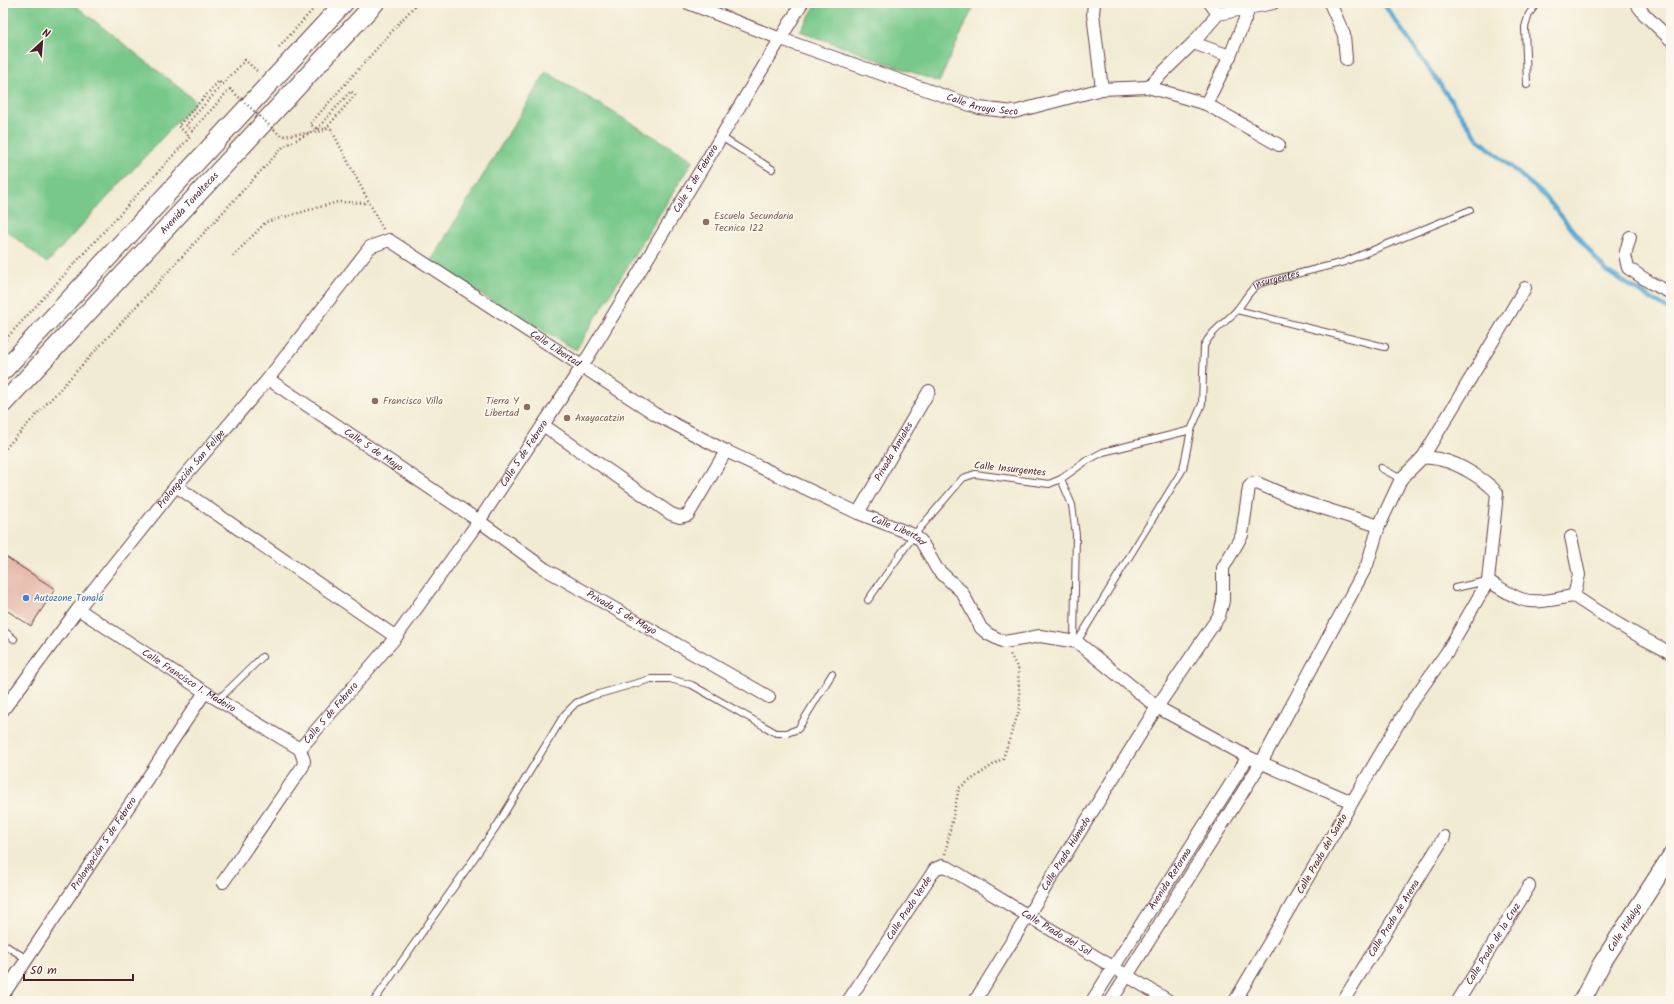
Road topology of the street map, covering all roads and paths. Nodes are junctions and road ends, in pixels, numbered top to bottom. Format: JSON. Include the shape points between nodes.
{"nodes":[{"id":1,"x":319,"y":3,"type":"edge"},
{"id":2,"x":344,"y":3,"type":"edge"},
{"id":3,"x":375,"y":3,"type":"edge"},
{"id":4,"x":417,"y":3,"type":"edge"},
{"id":5,"x":688,"y":3,"type":"edge"},
{"id":6,"x":802,"y":3,"type":"edge"},
{"id":7,"x":1094,"y":3,"type":"edge"},
{"id":8,"x":1210,"y":3,"type":"edge"},
{"id":9,"x":1273,"y":3,"type":"edge"},
{"id":10,"x":1330,"y":3,"type":"edge"},
{"id":11,"x":1537,"y":3,"type":"edge"},
{"id":12,"x":1636,"y":3,"type":"edge"},
{"id":13,"x":1249,"y":9,"type":"junction"},
{"id":14,"x":1218,"y":14,"type":"junction"},
{"id":15,"x":781,"y":39,"type":"junction"},
{"id":16,"x":1671,"y":40,"type":"edge"},
{"id":17,"x":1194,"y":43,"type":"junction"},
{"id":18,"x":278,"y":48,"type":"dead end"},
{"id":19,"x":1230,"y":56,"type":"junction"},
{"id":20,"x":1346,"y":59,"type":"dead end"},
{"id":21,"x":262,"y":65,"type":"dead end"},
{"id":22,"x":222,"y":85,"type":"junction"},
{"id":23,"x":1527,"y":85,"type":"dead end"},
{"id":24,"x":1148,"y":87,"type":"junction"},
{"id":25,"x":1102,"y":89,"type":"junction"},
{"id":26,"x":1206,"y":104,"type":"junction"},
{"id":27,"x":317,"y":129,"type":"junction"},
{"id":28,"x":721,"y":137,"type":"junction"},
{"id":29,"x":1279,"y":145,"type":"dead end"},
{"id":30,"x":772,"y":169,"type":"dead end"},
{"id":31,"x":369,"y":203,"type":"junction"},
{"id":32,"x":1470,"y":210,"type":"dead end"},
{"id":33,"x":1630,"y":237,"type":"dead end"},
{"id":34,"x":389,"y":240,"type":"junction"},
{"id":35,"x":233,"y":256,"type":"dead end"},
{"id":36,"x":1525,"y":288,"type":"dead end"},
{"id":37,"x":1671,"y":293,"type":"edge"},
{"id":38,"x":1237,"y":310,"type":"junction"},
{"id":39,"x":3,"y":342,"type":"edge"},
{"id":40,"x":1385,"y":347,"type":"dead end"},
{"id":41,"x":583,"y":365,"type":"junction"},
{"id":42,"x":3,"y":371,"type":"edge"},
{"id":43,"x":268,"y":379,"type":"junction"},
{"id":44,"x":929,"y":391,"type":"dead end"},
{"id":45,"x":3,"y":404,"type":"edge"},
{"id":46,"x":543,"y":425,"type":"junction"},
{"id":47,"x":1191,"y":430,"type":"junction"},
{"id":48,"x":726,"y":450,"type":"junction"},
{"id":49,"x":3,"y":451,"type":"edge"},
{"id":50,"x":1423,"y":457,"type":"junction"},
{"id":51,"x":1382,"y":468,"type":"dead end"},
{"id":52,"x":1061,"y":479,"type":"junction"},
{"id":53,"x":1401,"y":479,"type":"junction"},
{"id":54,"x":176,"y":486,"type":"junction"},
{"id":55,"x":858,"y":512,"type":"junction"},
{"id":56,"x":479,"y":521,"type":"junction"},
{"id":57,"x":1379,"y":526,"type":"junction"},
{"id":58,"x":914,"y":535,"type":"junction"},
{"id":59,"x":1571,"y":537,"type":"dead end"},
{"id":60,"x":1488,"y":581,"type":"junction"},
{"id":61,"x":1455,"y":588,"type":"dead end"},
{"id":62,"x":1574,"y":596,"type":"junction"},
{"id":63,"x":868,"y":600,"type":"dead end"},
{"id":64,"x":78,"y":609,"type":"junction"},
{"id":65,"x":3,"y":630,"type":"edge"},
{"id":66,"x":396,"y":637,"type":"junction"},
{"id":67,"x":14,"y":639,"type":"dead end"},
{"id":68,"x":1004,"y":642,"type":"junction"},
{"id":69,"x":1076,"y":642,"type":"junction"},
{"id":70,"x":1671,"y":653,"type":"edge"},
{"id":71,"x":262,"y":657,"type":"dead end"},
{"id":72,"x":832,"y":674,"type":"dead end"},
{"id":73,"x":205,"y":692,"type":"junction"},
{"id":74,"x":769,"y":697,"type":"dead end"},
{"id":75,"x":218,"y":700,"type":"junction"},
{"id":76,"x":1157,"y":707,"type":"junction"},
{"id":77,"x":3,"y":710,"type":"edge"},
{"id":78,"x":300,"y":750,"type":"junction"},
{"id":79,"x":1248,"y":757,"type":"junction"},
{"id":80,"x":1261,"y":763,"type":"junction"},
{"id":81,"x":1352,"y":802,"type":"junction"},
{"id":82,"x":1444,"y":837,"type":"dead end"},
{"id":83,"x":1671,"y":856,"type":"edge"},
{"id":84,"x":942,"y":866,"type":"junction"},
{"id":85,"x":223,"y":882,"type":"dead end"},
{"id":86,"x":1529,"y":886,"type":"dead end"},
{"id":87,"x":1028,"y":916,"type":"junction"},
{"id":88,"x":3,"y":944,"type":"edge"},
{"id":89,"x":27,"y":959,"type":"junction"},
{"id":90,"x":1113,"y":967,"type":"junction"},
{"id":91,"x":1127,"y":976,"type":"junction"},
{"id":92,"x":3,"y":995,"type":"edge"},
{"id":93,"x":374,"y":1001,"type":"edge"},
{"id":94,"x":848,"y":1001,"type":"edge"},
{"id":95,"x":975,"y":1001,"type":"edge"},
{"id":96,"x":1092,"y":1001,"type":"edge"},
{"id":97,"x":1111,"y":1001,"type":"edge"},
{"id":98,"x":1168,"y":1001,"type":"edge"},
{"id":99,"x":1235,"y":1001,"type":"edge"},
{"id":100,"x":1344,"y":1001,"type":"edge"},
{"id":101,"x":1458,"y":1001,"type":"edge"},
{"id":102,"x":1582,"y":1001,"type":"edge"}],
"edges":[{"from":1,"to":18,"type":"path"},
{"from":2,"to":42,"type":"main road"},
{"from":3,"to":45,"type":"main road","name":"Avenida Tonaltecas"},
{"from":4,"to":27,"type":"path","via":[[310,124]]},
{"from":5,"to":15,"type":"street","name":"Calle Arroyo Seco"},
{"from":6,"to":15,"type":"street","name":"Calle 5 de Febrero"},
{"from":7,"to":25,"type":"street","via":[[1093,14]]},
{"from":8,"to":14,"type":"street"},
{"from":9,"to":13,"type":"street"},
{"from":10,"to":20,"type":"street","via":[[1344,35]]},
{"from":11,"to":23,"type":"lane","via":[[1529,14],[1526,27]]},
{"from":12,"to":16,"type":"street"},
{"from":13,"to":14,"type":"street"},
{"from":13,"to":19,"type":"street"},
{"from":14,"to":17,"type":"street"},
{"from":15,"to":25,"type":"street","name":"Calle Arroyo Seco","via":[[979,108],[1014,112]]},
{"from":15,"to":28,"type":"street","name":"Calle 5 de Febrero"},
{"from":17,"to":19,"type":"street"},
{"from":17,"to":24,"type":"street"},
{"from":19,"to":26,"type":"street"},
{"from":21,"to":22,"type":"path","via":[[257,71],[245,60]]},
{"from":22,"to":27,"type":"path","bridge":true,"via":[[186,125],[192,131],[230,89],[281,136],[324,131],[355,95],[350,91]]},
{"from":22,"to":39,"type":"path","via":[[219,81],[178,126],[190,137]]},
{"from":24,"to":25,"type":"street","name":"Calle Arroyo Seco"},
{"from":24,"to":26,"type":"street","name":"Calle Arroyo Seco"},
{"from":26,"to":29,"type":"street","name":"Calle Arroyo Seco"},
{"from":27,"to":31,"type":"path","via":[[331,128]]},
{"from":27,"to":49,"type":"path","via":[[283,147]]},
{"from":28,"to":30,"type":"lane"},
{"from":28,"to":41,"type":"street","name":"Calle 5 de Febrero"},
{"from":31,"to":34,"type":"path"},
{"from":31,"to":35,"type":"path","via":[[338,202],[266,222]]},
{"from":32,"to":38,"type":"lane","name":"Insurgentes","via":[[1344,262],[1261,282],[1252,289]]},
{"from":33,"to":37,"type":"street","via":[[1625,255],[1628,268]]},
{"from":34,"to":41,"type":"street","name":"Calle Libertad"},
{"from":34,"to":43,"type":"street","name":"Prolongación San Felipe","via":[[370,247]]},
{"from":36,"to":50,"type":"street","name":"Avenida Reforma"},
{"from":38,"to":40,"type":"lane"},
{"from":38,"to":47,"type":"lane","name":"Insurgentes","via":[[1213,333],[1204,346],[1202,404]]},
{"from":41,"to":46,"type":"street","name":"Calle 5 de Febrero"},
{"from":41,"to":48,"type":"street","name":"Calle Libertad","via":[[655,414]]},
{"from":43,"to":54,"type":"street","name":"Prolongación San Felipe"},
{"from":43,"to":56,"type":"street","name":"Calle 5 de Mayo"},
{"from":44,"to":55,"type":"street","name":"Privada Amiales"},
{"from":46,"to":48,"type":"street","via":[[671,514],[680,517],[688,515]]},
{"from":46,"to":56,"type":"street","name":"Calle 5 de Febrero"},
{"from":47,"to":52,"type":"lane","name":"Calle Insurgentes","via":[[1103,452]]},
{"from":47,"to":69,"type":"lane","name":"Insurgentes","via":[[1183,469]]},
{"from":48,"to":55,"type":"street","name":"Calle Libertad"},
{"from":50,"to":53,"type":"street","name":"Avenida Reforma"},
{"from":50,"to":60,"type":"street","via":[[1443,460],[1461,468],[1491,486],[1497,493]]},
{"from":51,"to":53,"type":"lane"},
{"from":52,"to":58,"type":"lane","name":"Calle Insurgentes","via":[[1049,484],[968,475]]},
{"from":52,"to":69,"type":"lane","via":[[1072,505],[1076,535]]},
{"from":53,"to":57,"type":"street","name":"Avenida Reforma"},
{"from":54,"to":64,"type":"street","name":"Prolongación San Felipe"},
{"from":54,"to":66,"type":"street"},
{"from":55,"to":58,"type":"street","name":"Calle Libertad"},
{"from":56,"to":66,"type":"street","name":"Calle 5 de Febrero"},
{"from":56,"to":74,"type":"street","name":"Privada 5 de Mayo","via":[[545,569]]},
{"from":57,"to":76,"type":"street","name":"Calle Prado Húmedo","via":[[1294,499],[1257,483],[1252,484],[1249,487],[1242,535],[1223,568],[1219,616]]},
{"from":57,"to":80,"type":"street","name":"Avenida Reforma","via":[[1367,564]]},
{"from":58,"to":63,"type":"lane"},
{"from":58,"to":68,"type":"street","name":"Calle Libertad","via":[[921,541],[937,569],[968,600],[981,628]]},
{"from":59,"to":62,"type":"street","via":[[1579,574]]},
{"from":60,"to":61,"type":"lane"},
{"from":60,"to":62,"type":"street","via":[[1529,601]]},
{"from":60,"to":81,"type":"street","name":"Calle Prado del Santo","via":[[1447,652],[1408,707]]},
{"from":62,"to":70,"type":"street","via":[[1616,624]]},
{"from":64,"to":73,"type":"street","name":"Calle Francisco I. Madeiro"},
{"from":64,"to":77,"type":"street","name":"Prolongación San Felipe"},
{"from":65,"to":67,"type":"lane"},
{"from":66,"to":78,"type":"street","name":"Calle 5 de Febrero"},
{"from":68,"to":69,"type":"street","via":[[1040,636]]},
{"from":68,"to":84,"type":"path","via":[[1018,669],[1020,708],[1003,758],[959,788]]},
{"from":69,"to":76,"type":"street"},
{"from":71,"to":75,"type":"lane"},
{"from":72,"to":93,"type":"lane","via":[[798,729],[787,733],[776,733],[692,685],[670,679],[651,679],[576,703],[564,715],[496,827]]},
{"from":73,"to":75,"type":"street","name":"Calle Francisco I. Madeiro"},
{"from":73,"to":89,"type":"street","name":"Prolongación 5 de Febrero"},
{"from":75,"to":78,"type":"street","name":"Calle Francisco I. Madeiro"},
{"from":76,"to":79,"type":"street"},
{"from":76,"to":87,"type":"street","name":"Calle Prado Húmedo"},
{"from":78,"to":85,"type":"street","name":"Calle 5 de Febrero","via":[[304,760],[303,766]]},
{"from":79,"to":80,"type":"street"},
{"from":79,"to":90,"type":"street","name":"Avenida Reforma"},
{"from":80,"to":81,"type":"street"},
{"from":80,"to":91,"type":"street","name":"Avenida Reforma"},
{"from":81,"to":99,"type":"street","name":"Calle Prado del Santo"},
{"from":82,"to":100,"type":"street","name":"Calle Prado de Arena"},
{"from":83,"to":102,"type":"street","name":"Calle Hidalgo","via":[[1602,963]]},
{"from":84,"to":87,"type":"street","name":"Calle Prado del Sol"},
{"from":84,"to":94,"type":"street","name":"Calle Prado Verde","via":[[936,869]]},
{"from":86,"to":101,"type":"street","name":"Calle Prado de la Cruz"},
{"from":87,"to":90,"type":"street","name":"Calle Prado del Sol"},
{"from":87,"to":95,"type":"street","name":"Calle Prado Húmedo"},
{"from":88,"to":89,"type":"lane"},
{"from":89,"to":92,"type":"street","name":"Prolongación 5 de Febrero"},
{"from":90,"to":91,"type":"street","name":"Calle Prado del Sol"},
{"from":90,"to":96,"type":"street","name":"Avenida Reforma"},
{"from":91,"to":97,"type":"street","name":"Avenida Reforma"},
{"from":91,"to":98,"type":"street","name":"Calle Prado del Sol"}]}
